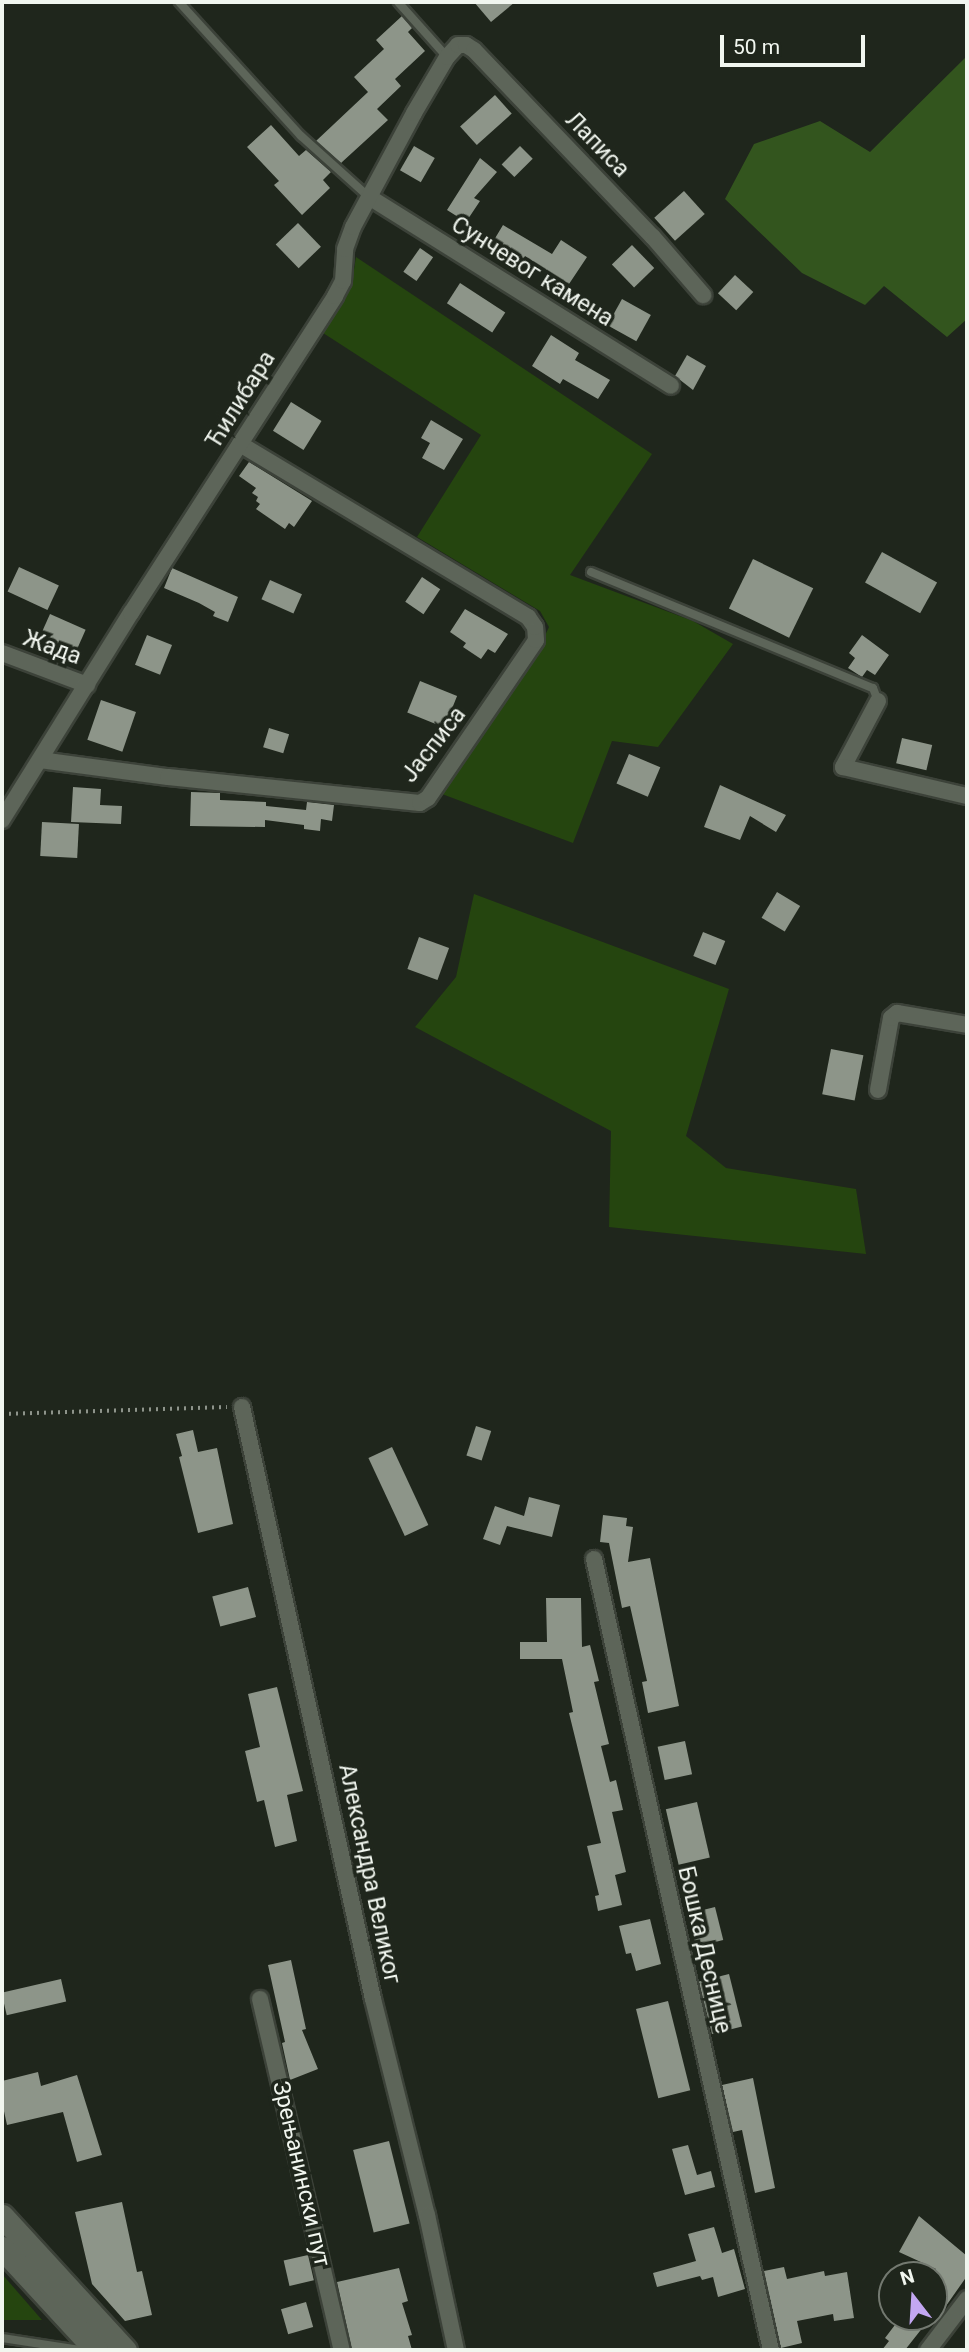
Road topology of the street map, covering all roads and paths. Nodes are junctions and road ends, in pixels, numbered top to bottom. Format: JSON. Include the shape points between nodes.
{"nodes":[{"id":1,"x":179,"y":2,"type":"edge"},
{"id":2,"x":398,"y":2,"type":"edge"},
{"id":3,"x":449,"y":54,"type":"junction"},
{"id":4,"x":369,"y":197,"type":"junction"},
{"id":5,"x":703,"y":295,"type":"dead end"},
{"id":6,"x":671,"y":386,"type":"dead end"},
{"id":7,"x":240,"y":444,"type":"junction"},
{"id":8,"x":591,"y":572,"type":"dead end"},
{"id":9,"x":2,"y":653,"type":"edge"},
{"id":10,"x":87,"y":685,"type":"junction"},
{"id":11,"x":878,"y":701,"type":"joint"},
{"id":12,"x":40,"y":760,"type":"junction"},
{"id":13,"x":967,"y":796,"type":"edge"},
{"id":14,"x":2,"y":820,"type":"edge"},
{"id":15,"x":967,"y":1025,"type":"edge"},
{"id":16,"x":877,"y":1090,"type":"dead end"},
{"id":17,"x":242,"y":1407,"type":"joint"},
{"id":18,"x":2,"y":1413,"type":"edge"},
{"id":19,"x":594,"y":1559,"type":"dead end"},
{"id":20,"x":260,"y":1998,"type":"dead end"},
{"id":21,"x":2,"y":2216,"type":"edge"},
{"id":22,"x":2,"y":2248,"type":"edge"},
{"id":23,"x":967,"y":2299,"type":"edge"},
{"id":24,"x":2,"y":2338,"type":"edge"},
{"id":25,"x":80,"y":2350,"type":"edge"},
{"id":26,"x":96,"y":2350,"type":"edge"},
{"id":27,"x":125,"y":2350,"type":"edge"},
{"id":28,"x":342,"y":2350,"type":"edge"},
{"id":29,"x":456,"y":2350,"type":"edge"},
{"id":30,"x":771,"y":2350,"type":"edge"},
{"id":31,"x":928,"y":2350,"type":"edge"}],
"edges":[{"from":1,"to":4,"type":"lane","via":[[301,136]]},
{"from":2,"to":3,"type":"lane"},
{"from":3,"to":4,"type":"street","name":"Ћилибара"},
{"from":3,"to":5,"type":"street","name":"Лаписа","via":[[462,44],[474,50]]},
{"from":4,"to":6,"type":"street","name":"Сунчевог камена"},
{"from":4,"to":7,"type":"street","name":"Ћилибара","via":[[345,249],[340,287]]},
{"from":7,"to":10,"type":"street","name":"Ћилибара"},
{"from":7,"to":12,"type":"street","name":"Јасписа","via":[[528,617],[536,627],[536,640],[428,798],[420,803]]},
{"from":8,"to":11,"type":"lane","via":[[873,688]]},
{"from":9,"to":10,"type":"street","name":"Жада"},
{"from":10,"to":12,"type":"street","name":"Ћилибара"},
{"from":11,"to":13,"type":"street","via":[[843,767]]},
{"from":12,"to":14,"type":"street"},
{"from":15,"to":16,"type":"street","via":[[897,1013],[891,1018]]},
{"from":17,"to":18,"type":"path"},
{"from":17,"to":29,"type":"street","name":"Александра Великог"},
{"from":19,"to":30,"type":"street","name":"Бошка Деснице"},
{"from":20,"to":28,"type":"street","name":"Зрењанински пут"},
{"from":21,"to":27,"type":"main road"},
{"from":22,"to":26,"type":"main road"},
{"from":23,"to":31,"type":"street"},
{"from":24,"to":25,"type":"lane"}]}
